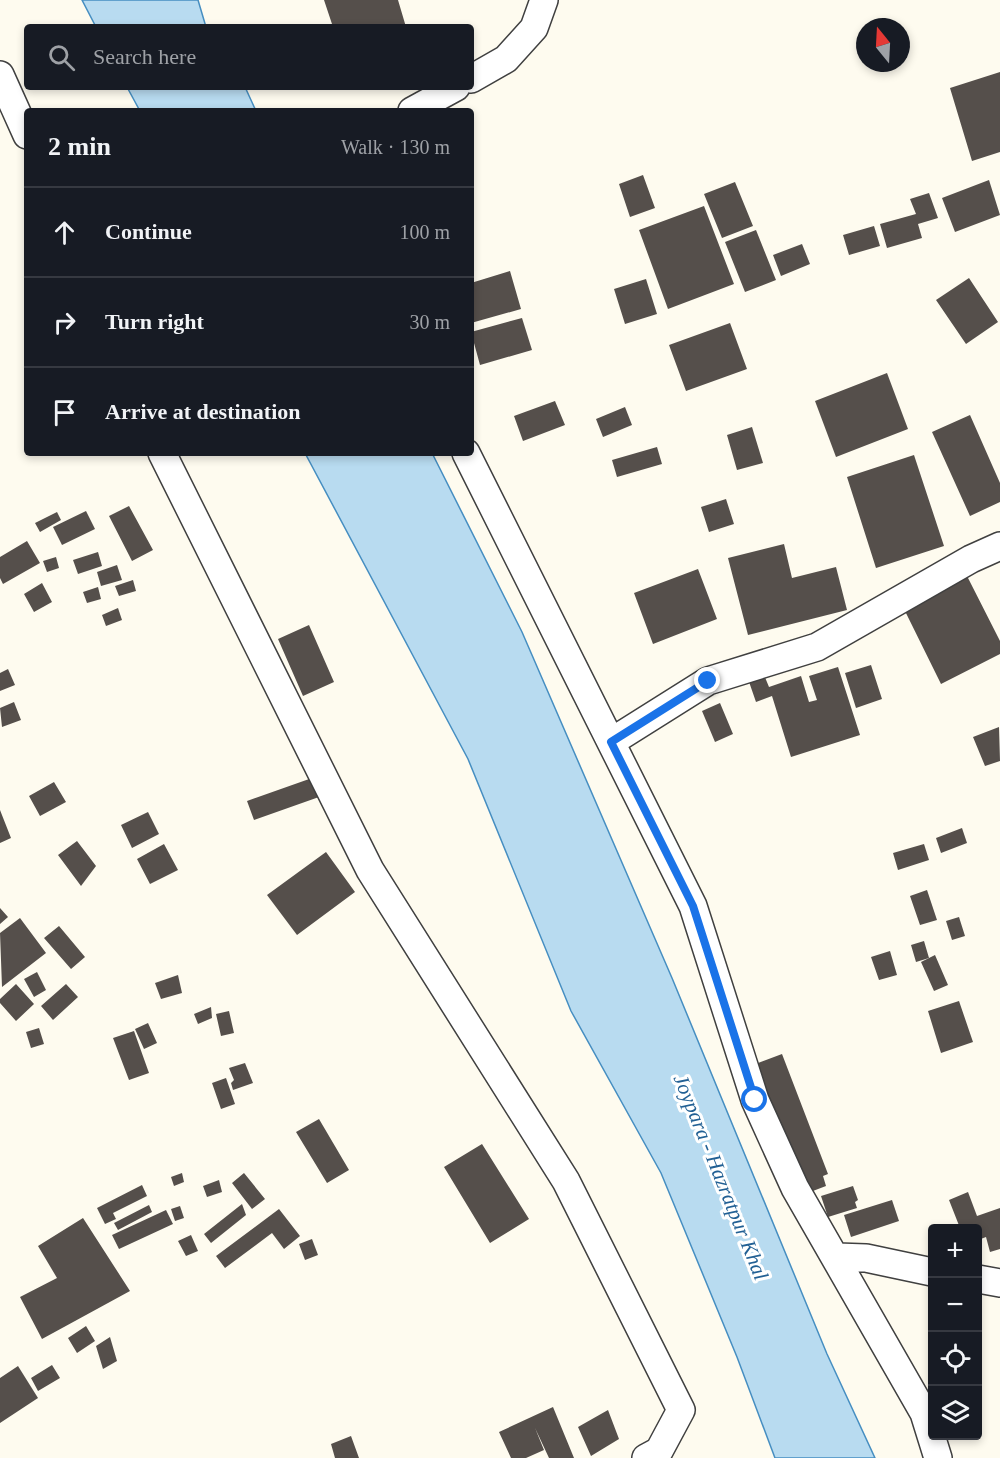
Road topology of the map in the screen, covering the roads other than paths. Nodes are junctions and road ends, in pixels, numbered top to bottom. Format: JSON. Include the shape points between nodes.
{"nodes":[{"id":1,"x":544,"y":0,"type":"edge"},
{"id":2,"x":0,"y":75,"type":"edge"},
{"id":3,"x":474,"y":77,"type":"edge"},
{"id":4,"x":450,"y":90,"type":"edge"},
{"id":5,"x":418,"y":108,"type":"edge"},
{"id":6,"x":24,"y":128,"type":"edge"},
{"id":7,"x":163,"y":456,"type":"edge"},
{"id":8,"x":468,"y":456,"type":"edge"},
{"id":9,"x":1000,"y":546,"type":"edge"},
{"id":10,"x":611,"y":742,"type":"junction"},
{"id":11,"x":837,"y":1257,"type":"junction"},
{"id":12,"x":928,"y":1271,"type":"edge"},
{"id":13,"x":982,"y":1280,"type":"edge"},
{"id":14,"x":1000,"y":1283,"type":"edge"},
{"id":15,"x":646,"y":1458,"type":"edge"},
{"id":16,"x":938,"y":1458,"type":"edge"}],
"edges":[{"from":1,"to":3,"type":"street","via":[[534,28],[506,59]]},
{"from":2,"to":6,"type":"street"},
{"from":4,"to":5,"type":"street"},
{"from":7,"to":15,"type":"street","via":[[370,870],[567,1181],[681,1410],[659,1451]]},
{"from":8,"to":10,"type":"street"},
{"from":9,"to":10,"type":"street","via":[[817,647],[708,681]]},
{"from":10,"to":11,"type":"street","via":[[693,906],[755,1100],[795,1188]]},
{"from":11,"to":12,"type":"street","via":[[866,1258]]},
{"from":11,"to":16,"type":"street","via":[[924,1413]]},
{"from":13,"to":14,"type":"street"}]}
